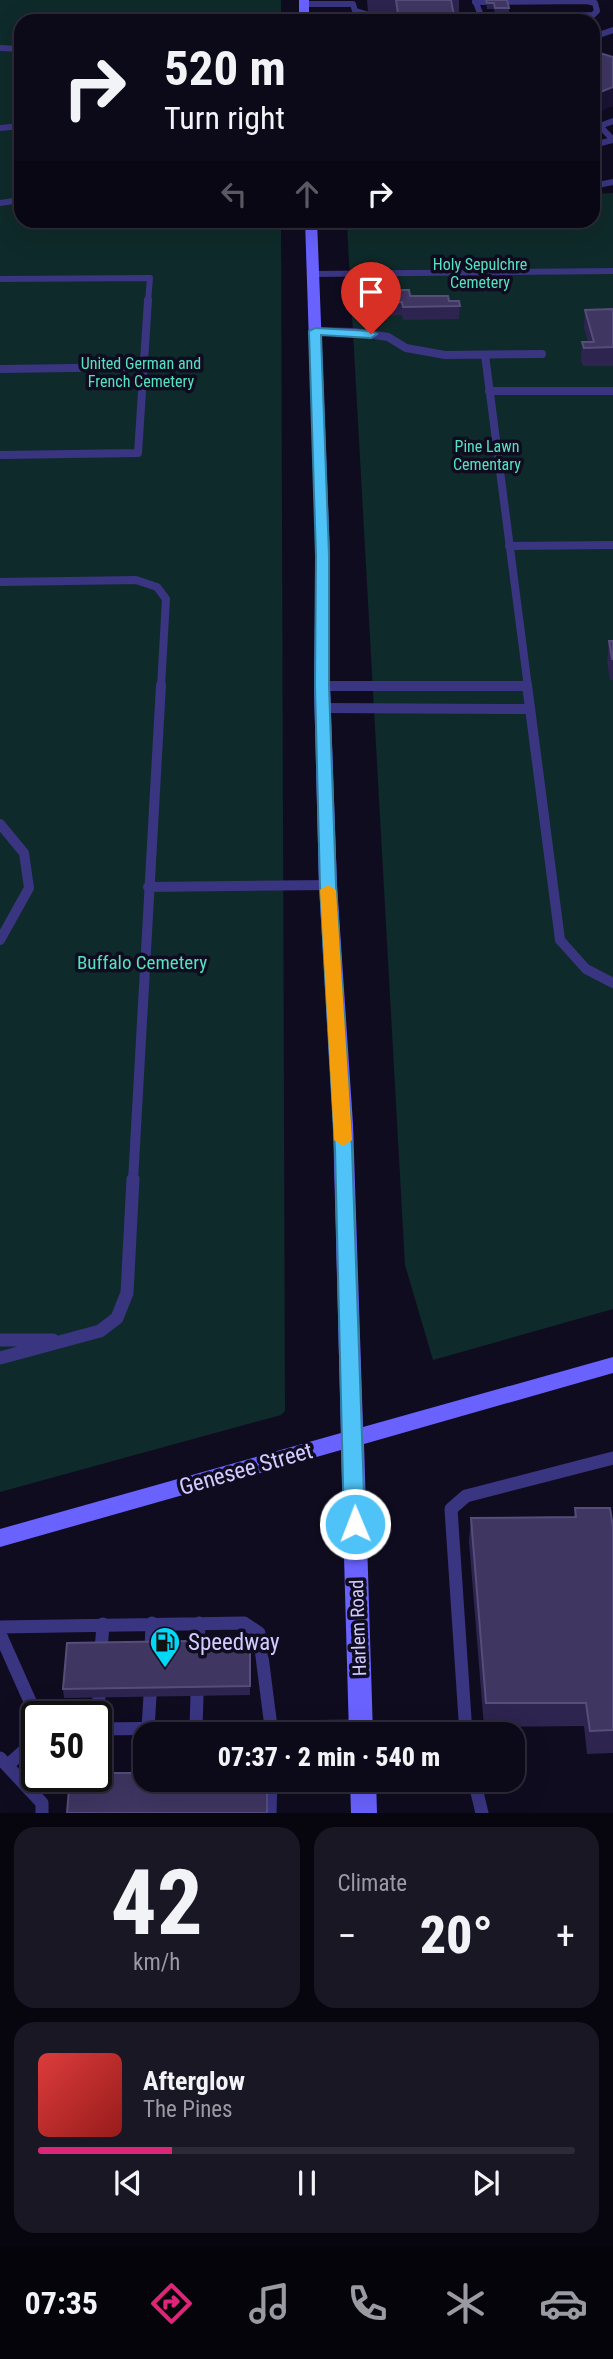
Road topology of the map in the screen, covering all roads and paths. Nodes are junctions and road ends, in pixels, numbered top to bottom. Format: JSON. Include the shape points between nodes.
{"nodes":[{"id":1,"x":475,"y":1,"type":"edge"},
{"id":2,"x":304,"y":2,"type":"edge"},
{"id":3,"x":363,"y":14,"type":"edge"},
{"id":4,"x":594,"y":14,"type":"edge"},
{"id":5,"x":311,"y":228,"type":"edge"},
{"id":6,"x":613,"y":271,"type":"edge"},
{"id":7,"x":313,"y":274,"type":"junction"},
{"id":8,"x":0,"y":279,"type":"edge"},
{"id":9,"x":315,"y":331,"type":"junction"},
{"id":10,"x":542,"y":354,"type":"dead end"},
{"id":11,"x":485,"y":355,"type":"junction"},
{"id":12,"x":145,"y":367,"type":"junction"},
{"id":13,"x":0,"y":369,"type":"edge"},
{"id":14,"x":489,"y":391,"type":"junction"},
{"id":15,"x":613,"y":391,"type":"edge"},
{"id":16,"x":0,"y":455,"type":"edge"},
{"id":17,"x":613,"y":545,"type":"edge"},
{"id":18,"x":509,"y":546,"type":"junction"},
{"id":19,"x":0,"y":582,"type":"edge"},
{"id":20,"x":322,"y":686,"type":"junction"},
{"id":21,"x":527,"y":686,"type":"junction"},
{"id":22,"x":323,"y":708,"type":"junction"},
{"id":23,"x":530,"y":709,"type":"junction"},
{"id":24,"x":0,"y":824,"type":"edge"},
{"id":25,"x":328,"y":886,"type":"junction"},
{"id":26,"x":148,"y":887,"type":"junction"},
{"id":27,"x":0,"y":940,"type":"edge"},
{"id":28,"x":613,"y":983,"type":"edge"},
{"id":29,"x":73,"y":1339,"type":"junction"},
{"id":30,"x":0,"y":1340,"type":"edge"},
{"id":31,"x":0,"y":1358,"type":"edge"},
{"id":32,"x":613,"y":1366,"type":"edge"},
{"id":33,"x":352,"y":1438,"type":"junction"},
{"id":34,"x":613,"y":1458,"type":"edge"},
{"id":35,"x":0,"y":1538,"type":"edge"},
{"id":36,"x":152,"y":1623,"type":"junction"},
{"id":37,"x":199,"y":1623,"type":"junction"},
{"id":38,"x":103,"y":1624,"type":"junction"},
{"id":39,"x":0,"y":1627,"type":"edge"},
{"id":40,"x":0,"y":1634,"type":"edge"},
{"id":41,"x":151,"y":1650,"type":"edge"},
{"id":42,"x":198,"y":1650,"type":"edge"},
{"id":43,"x":101,"y":1651,"type":"edge"},
{"id":44,"x":149,"y":1696,"type":"edge"},
{"id":45,"x":197,"y":1696,"type":"edge"},
{"id":46,"x":99,"y":1697,"type":"edge"},
{"id":47,"x":30,"y":1701,"type":"edge"},
{"id":48,"x":99,"y":1701,"type":"edge"},
{"id":49,"x":148,"y":1722,"type":"edge"},
{"id":50,"x":196,"y":1722,"type":"edge"},
{"id":51,"x":270,"y":1722,"type":"edge"},
{"id":52,"x":361,"y":1722,"type":"edge"},
{"id":53,"x":465,"y":1722,"type":"edge"},
{"id":54,"x":133,"y":1728,"type":"edge"},
{"id":55,"x":112,"y":1729,"type":"edge"},
{"id":56,"x":21,"y":1750,"type":"edge"},
{"id":57,"x":4,"y":1761,"type":"edge"},
{"id":58,"x":271,"y":1792,"type":"edge"},
{"id":59,"x":363,"y":1792,"type":"edge"},
{"id":60,"x":477,"y":1792,"type":"edge"},
{"id":61,"x":42,"y":1813,"type":"edge"},
{"id":62,"x":270,"y":1813,"type":"edge"},
{"id":63,"x":364,"y":1813,"type":"edge"},
{"id":64,"x":482,"y":1813,"type":"edge"}],
"edges":[{"from":1,"to":4,"type":"lane","via":[[587,1],[595,3]]},
{"from":2,"to":3,"type":"lane","via":[[353,4]]},
{"from":5,"to":7,"type":"main road","name":"Harlem Road"},
{"from":6,"to":7,"type":"lane"},
{"from":7,"to":9,"type":"main road","name":"Harlem Road"},
{"from":8,"to":12,"type":"lane","via":[[150,278]]},
{"from":9,"to":11,"type":"lane","via":[[388,337],[406,348],[445,355]]},
{"from":9,"to":20,"type":"main road","name":"Harlem Road","via":[[323,556]]},
{"from":10,"to":11,"type":"lane"},
{"from":11,"to":14,"type":"lane"},
{"from":12,"to":13,"type":"lane"},
{"from":12,"to":16,"type":"lane","via":[[138,453]]},
{"from":14,"to":15,"type":"lane"},
{"from":14,"to":18,"type":"lane"},
{"from":17,"to":18,"type":"lane"},
{"from":18,"to":21,"type":"lane"},
{"from":19,"to":26,"type":"lane","via":[[136,580],[164,593]]},
{"from":20,"to":21,"type":"lane"},
{"from":20,"to":22,"type":"main road","name":"Harlem Road"},
{"from":21,"to":23,"type":"lane"},
{"from":22,"to":23,"type":"lane"},
{"from":22,"to":25,"type":"main road","name":"Harlem Road"},
{"from":23,"to":28,"type":"lane","via":[[560,940],[586,969]]},
{"from":24,"to":27,"type":"lane","via":[[24,853],[29,888]]},
{"from":25,"to":26,"type":"lane"},
{"from":25,"to":33,"type":"main road","name":"Harlem Road","via":[[342,1124]]},
{"from":26,"to":29,"type":"lane","via":[[127,1293],[117,1318],[100,1331]]},
{"from":29,"to":30,"type":"lane"},
{"from":29,"to":31,"type":"lane"},
{"from":32,"to":33,"type":"main road","name":"Genesee Street"},
{"from":33,"to":35,"type":"main road","name":"Genesee Street"},
{"from":33,"to":52,"type":"main road","name":"Harlem Road"},
{"from":34,"to":53,"type":"lane","via":[[466,1496],[451,1509]]},
{"from":36,"to":37,"type":"lane"},
{"from":36,"to":38,"type":"lane"},
{"from":36,"to":41,"type":"lane"},
{"from":37,"to":42,"type":"lane"},
{"from":37,"to":51,"type":"lane","via":[[244,1623],[259,1633]]},
{"from":38,"to":39,"type":"lane"},
{"from":38,"to":43,"type":"lane"},
{"from":40,"to":47,"type":"lane"},
{"from":44,"to":49,"type":"lane"},
{"from":45,"to":50,"type":"lane"},
{"from":46,"to":48,"type":"lane"},
{"from":54,"to":55,"type":"lane"},
{"from":56,"to":57,"type":"lane"},
{"from":57,"to":61,"type":"lane","via":[[42,1803]]},
{"from":58,"to":62,"type":"lane"},
{"from":59,"to":63,"type":"main road"},
{"from":60,"to":64,"type":"lane"}]}
